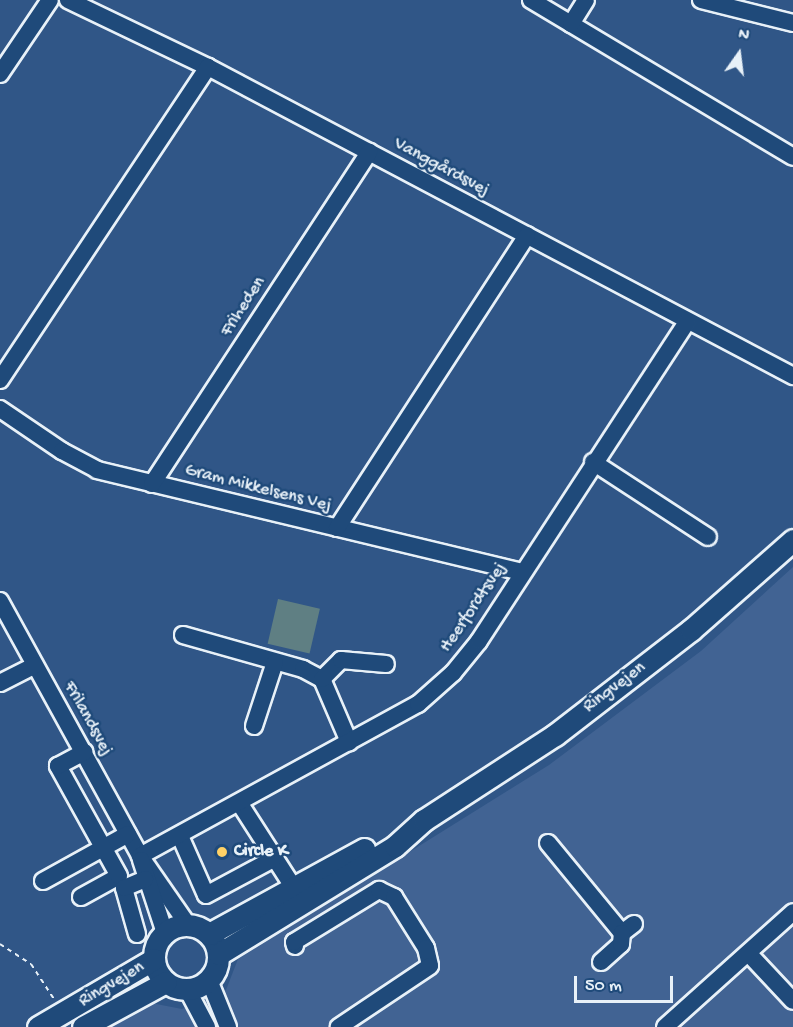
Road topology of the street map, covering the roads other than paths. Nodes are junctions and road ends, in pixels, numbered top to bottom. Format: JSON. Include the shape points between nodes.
{"nodes":[{"id":1,"x":50,"y":0,"type":"edge"},
{"id":2,"x":68,"y":0,"type":"edge"},
{"id":3,"x":531,"y":0,"type":"edge"},
{"id":4,"x":586,"y":0,"type":"edge"},
{"id":5,"x":701,"y":0,"type":"edge"},
{"id":6,"x":793,"y":23,"type":"edge"},
{"id":7,"x":571,"y":24,"type":"junction"},
{"id":8,"x":208,"y":67,"type":"junction"},
{"id":9,"x":0,"y":74,"type":"edge"},
{"id":10,"x":369,"y":152,"type":"junction"},
{"id":11,"x":793,"y":157,"type":"edge"},
{"id":12,"x":527,"y":235,"type":"junction"},
{"id":13,"x":688,"y":321,"type":"junction"},
{"id":14,"x":793,"y":376,"type":"edge"},
{"id":15,"x":0,"y":380,"type":"edge"},
{"id":16,"x":0,"y":409,"type":"edge"},
{"id":17,"x":593,"y":462,"type":"junction"},
{"id":18,"x":152,"y":483,"type":"junction"},
{"id":19,"x":337,"y":528,"type":"junction"},
{"id":20,"x":708,"y":537,"type":"dead end"},
{"id":21,"x":793,"y":540,"type":"edge"},
{"id":22,"x":522,"y":572,"type":"junction"},
{"id":23,"x":0,"y":601,"type":"edge"},
{"id":24,"x":183,"y":635,"type":"dead end"},
{"id":25,"x":275,"y":662,"type":"junction"},
{"id":26,"x":386,"y":664,"type":"dead end"},
{"id":27,"x":35,"y":665,"type":"junction"},
{"id":28,"x":322,"y":679,"type":"junction"},
{"id":29,"x":0,"y":683,"type":"edge"},
{"id":30,"x":254,"y":726,"type":"dead end"},
{"id":31,"x":349,"y":742,"type":"junction"},
{"id":32,"x":84,"y":752,"type":"junction"},
{"id":33,"x":240,"y":804,"type":"junction"},
{"id":34,"x":424,"y":820,"type":"junction"},
{"id":35,"x":128,"y":834,"type":"junction"},
{"id":36,"x":180,"y":836,"type":"junction"},
{"id":37,"x":548,"y":843,"type":"dead end"},
{"id":38,"x":103,"y":848,"type":"junction"},
{"id":39,"x":140,"y":856,"type":"junction"},
{"id":40,"x":273,"y":859,"type":"junction"},
{"id":41,"x":145,"y":879,"type":"junction"},
{"id":42,"x":43,"y":881,"type":"dead end"},
{"id":43,"x":294,"y":888,"type":"junction"},
{"id":44,"x":81,"y":897,"type":"dead end"},
{"id":45,"x":793,"y":912,"type":"edge"},
{"id":46,"x":188,"y":925,"type":"junction"},
{"id":47,"x":165,"y":933,"type":"junction"},
{"id":48,"x":137,"y":934,"type":"dead end"},
{"id":49,"x":209,"y":934,"type":"junction"},
{"id":50,"x":295,"y":946,"type":"dead end"},
{"id":51,"x":219,"y":954,"type":"junction"},
{"id":52,"x":749,"y":954,"type":"junction"},
{"id":53,"x":154,"y":959,"type":"junction"},
{"id":54,"x":601,"y":962,"type":"dead end"},
{"id":55,"x":209,"y":980,"type":"junction"},
{"id":56,"x":166,"y":982,"type":"junction"},
{"id":57,"x":187,"y":989,"type":"junction"},
{"id":58,"x":793,"y":1001,"type":"edge"},
{"id":59,"x":39,"y":1027,"type":"edge"},
{"id":60,"x":83,"y":1027,"type":"edge"},
{"id":61,"x":207,"y":1027,"type":"edge"},
{"id":62,"x":228,"y":1027,"type":"edge"},
{"id":63,"x":339,"y":1027,"type":"edge"},
{"id":64,"x":665,"y":1027,"type":"edge"}],
"edges":[{"from":1,"to":9,"type":"street"},
{"from":2,"to":8,"type":"street","name":"Vanggårdsvej"},
{"from":3,"to":7,"type":"street"},
{"from":4,"to":7,"type":"street"},
{"from":5,"to":6,"type":"street"},
{"from":7,"to":11,"type":"street"},
{"from":8,"to":10,"type":"street","name":"Vanggårdsvej"},
{"from":8,"to":15,"type":"street"},
{"from":10,"to":12,"type":"street","name":"Vanggårdsvej"},
{"from":10,"to":18,"type":"street","name":"Friheden"},
{"from":12,"to":13,"type":"street","name":"Vanggårdsvej"},
{"from":12,"to":19,"type":"street"},
{"from":13,"to":14,"type":"street","name":"Vanggårdsvej"},
{"from":13,"to":17,"type":"street","name":"Heerfordtsvej"},
{"from":16,"to":18,"type":"street","name":"Gram Mikkelsens Vej","via":[[62,452],[98,470]]},
{"from":17,"to":20,"type":"street"},
{"from":17,"to":22,"type":"street","name":"Heerfordtsvej"},
{"from":18,"to":19,"type":"street","name":"Gram Mikkelsens Vej"},
{"from":19,"to":22,"type":"street","name":"Gram Mikkelsens Vej"},
{"from":21,"to":34,"type":"main road","name":"Ringvejen","via":[[691,630],[564,728]]},
{"from":22,"to":31,"type":"street","name":"Heerfordtsvej","via":[[479,641],[453,673],[418,704]]},
{"from":23,"to":27,"type":"street","name":"Frilandsvej"},
{"from":24,"to":25,"type":"street"},
{"from":25,"to":28,"type":"street"},
{"from":25,"to":30,"type":"street"},
{"from":26,"to":28,"type":"street","via":[[341,660]]},
{"from":27,"to":29,"type":"street"},
{"from":27,"to":32,"type":"street","name":"Frilandsvej"},
{"from":28,"to":31,"type":"street"},
{"from":31,"to":33,"type":"street","name":"Heerfordtsvej"},
{"from":32,"to":35,"type":"street","name":"Frilandsvej"},
{"from":32,"to":38,"type":"street","via":[[58,766]]},
{"from":33,"to":36,"type":"street","name":"Heerfordtsvej"},
{"from":33,"to":40,"type":"street"},
{"from":34,"to":43,"type":"main road","name":"Ringvejen"},
{"from":34,"to":51,"type":"main road","name":"Ringvejen","via":[[394,846]]},
{"from":35,"to":38,"type":"street"},
{"from":35,"to":39,"type":"street","name":"Frilandsvej"},
{"from":36,"to":39,"type":"street","name":"Heerfordtsvej"},
{"from":36,"to":40,"type":"street","via":[[206,895]]},
{"from":37,"to":54,"type":"street","via":[[628,929],[621,944]]},
{"from":38,"to":42,"type":"street"},
{"from":38,"to":44,"type":"street","via":[[118,876]]},
{"from":39,"to":41,"type":"street","name":"Frilandsvej"},
{"from":39,"to":46,"type":"street","name":"Frilandsvej"},
{"from":40,"to":43,"type":"street"},
{"from":41,"to":47,"type":"street","name":"Frilandsvej"},
{"from":41,"to":48,"type":"street","via":[[124,888]]},
{"from":43,"to":49,"type":"main road","name":"Ringvejen"},
{"from":45,"to":52,"type":"street"},
{"from":46,"to":47,"type":"main road"},
{"from":46,"to":49,"type":"main road"},
{"from":47,"to":53,"type":"main road"},
{"from":49,"to":51,"type":"main road"},
{"from":50,"to":63,"type":"street","via":[[294,942],[379,890],[394,897],[426,948],[430,966]]},
{"from":51,"to":55,"type":"main road"},
{"from":52,"to":58,"type":"street"},
{"from":52,"to":64,"type":"street"},
{"from":53,"to":56,"type":"main road"},
{"from":53,"to":59,"type":"main road","name":"Ringvejen"},
{"from":55,"to":57,"type":"main road"},
{"from":55,"to":62,"type":"street"},
{"from":56,"to":57,"type":"main road"},
{"from":56,"to":60,"type":"main road","name":"Ringvejen"},
{"from":57,"to":61,"type":"street"}]}
